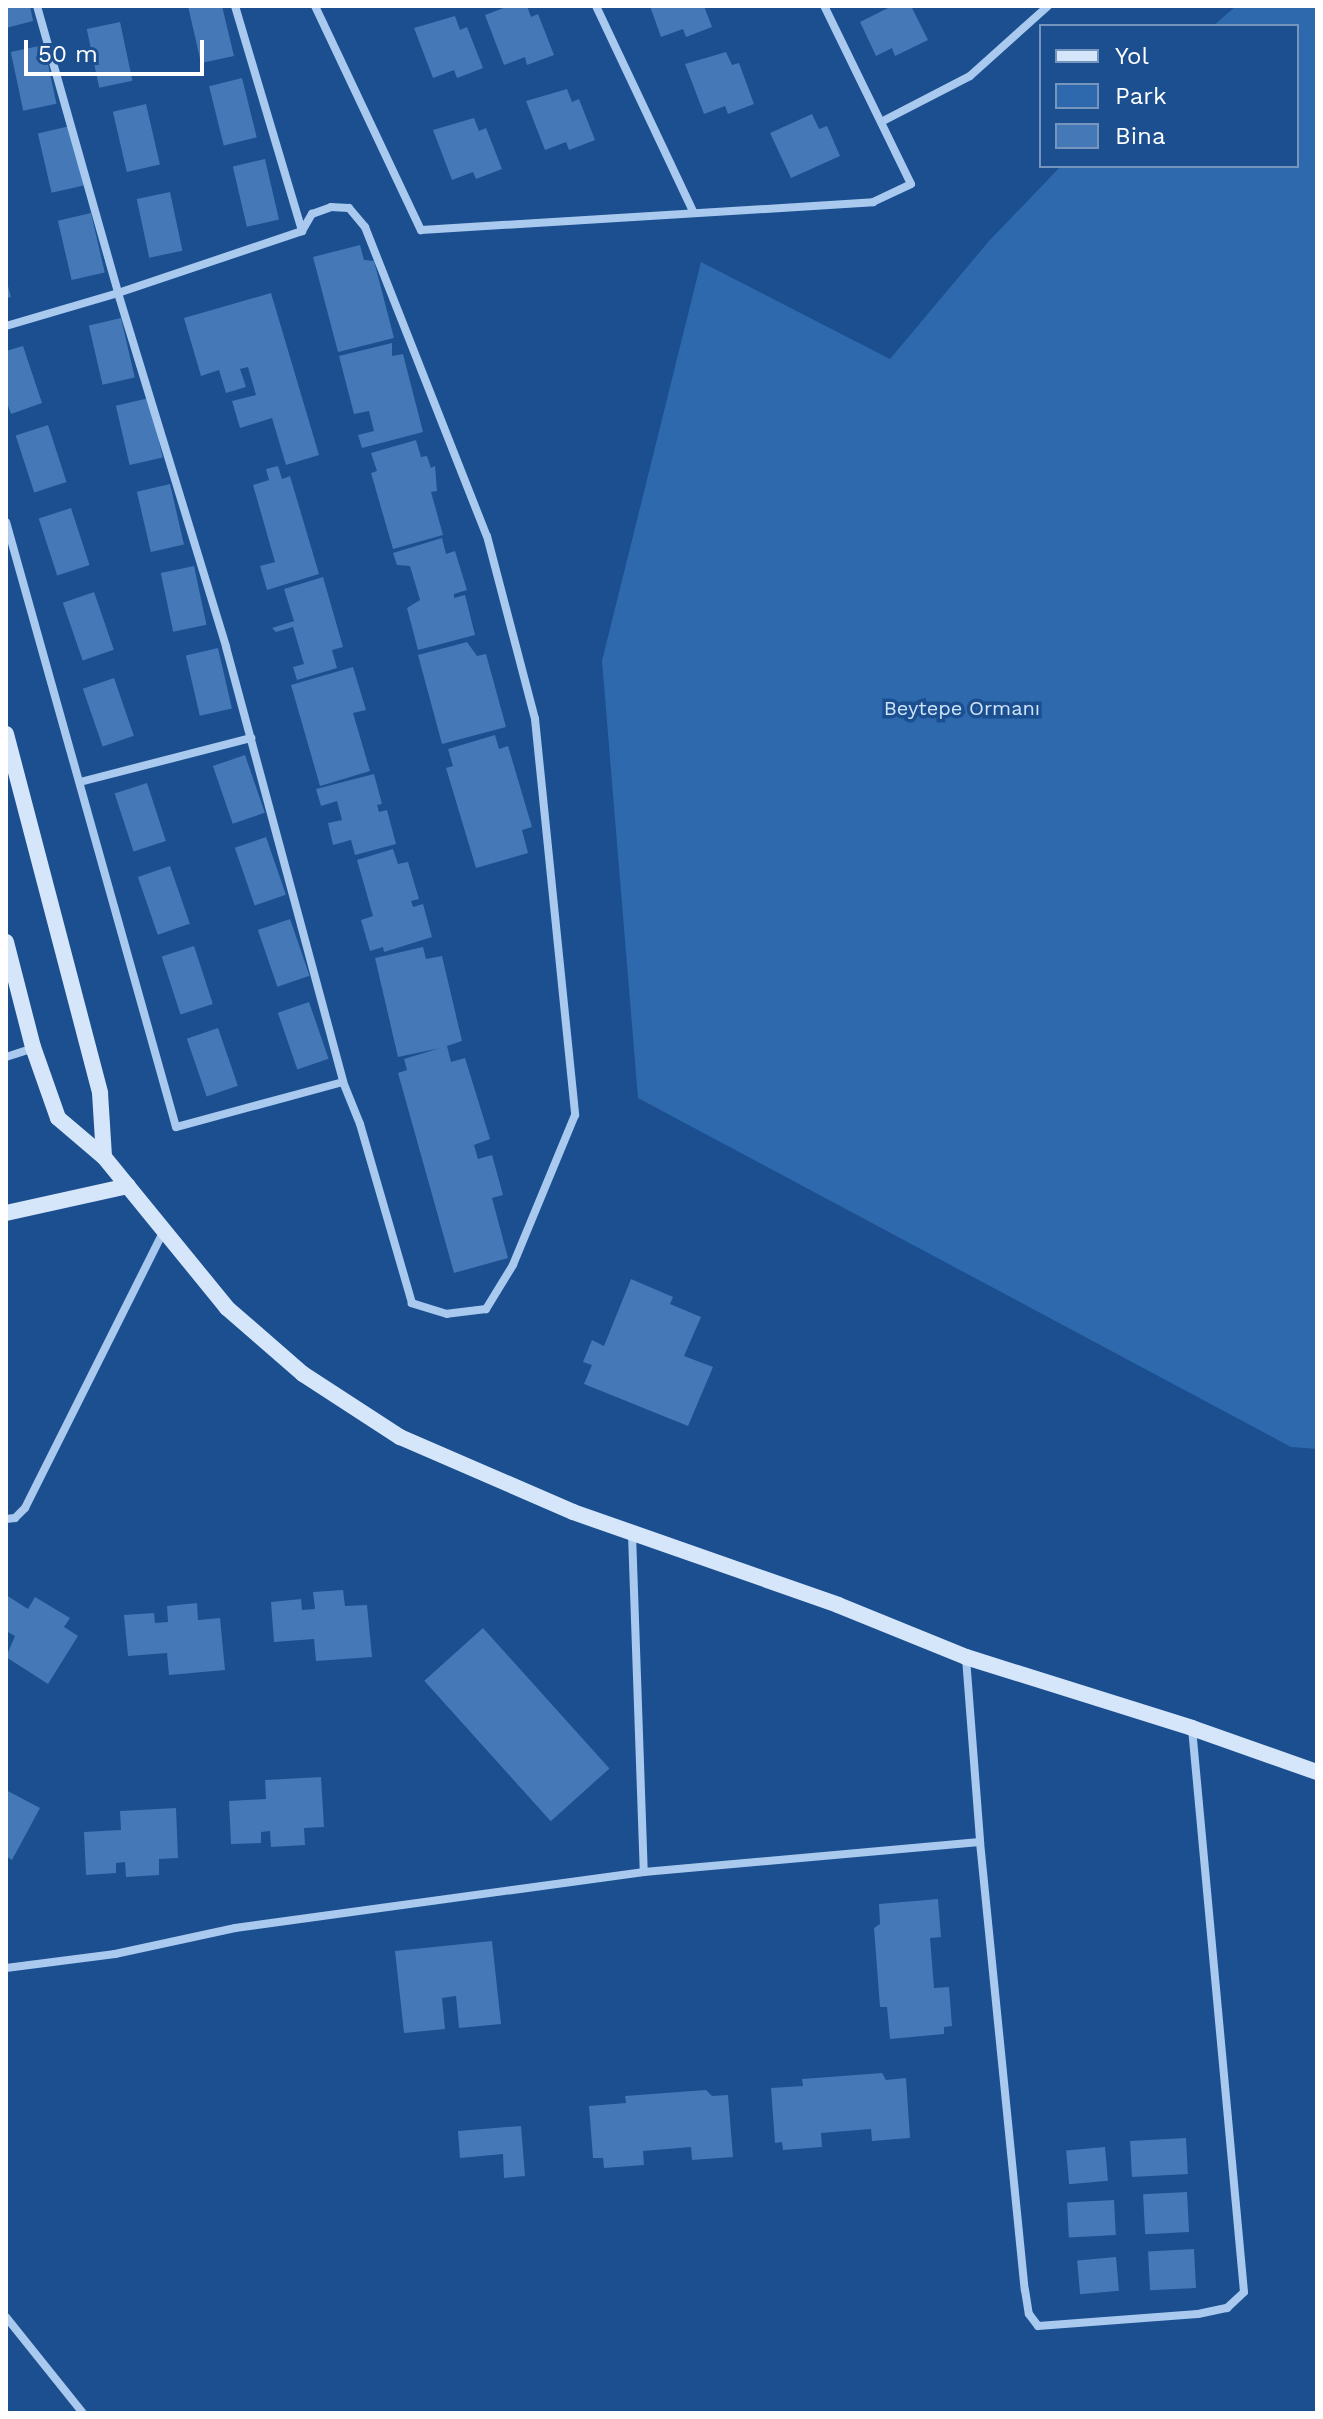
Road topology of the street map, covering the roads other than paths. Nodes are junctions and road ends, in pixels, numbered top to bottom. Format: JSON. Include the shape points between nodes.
{"nodes":[{"id":1,"x":37,"y":6,"type":"edge"},
{"id":2,"x":235,"y":6,"type":"edge"},
{"id":3,"x":315,"y":6,"type":"edge"},
{"id":4,"x":596,"y":6,"type":"edge"},
{"id":5,"x":824,"y":6,"type":"edge"},
{"id":6,"x":1048,"y":6,"type":"edge"},
{"id":7,"x":881,"y":122,"type":"junction"},
{"id":8,"x":693,"y":211,"type":"junction"},
{"id":9,"x":302,"y":231,"type":"junction"},
{"id":10,"x":118,"y":293,"type":"junction"},
{"id":11,"x":6,"y":326,"type":"edge"},
{"id":12,"x":6,"y":522,"type":"edge"},
{"id":13,"x":6,"y":734,"type":"edge"},
{"id":14,"x":251,"y":738,"type":"junction"},
{"id":15,"x":80,"y":782,"type":"junction"},
{"id":16,"x":6,"y":942,"type":"edge"},
{"id":17,"x":33,"y":1047,"type":"junction"},
{"id":18,"x":6,"y":1057,"type":"edge"},
{"id":19,"x":343,"y":1082,"type":"junction"},
{"id":20,"x":104,"y":1157,"type":"junction"},
{"id":21,"x":128,"y":1186,"type":"junction"},
{"id":22,"x":6,"y":1213,"type":"edge"},
{"id":23,"x":164,"y":1231,"type":"junction"},
{"id":24,"x":6,"y":1519,"type":"edge"},
{"id":25,"x":632,"y":1533,"type":"junction"},
{"id":26,"x":966,"y":1657,"type":"junction"},
{"id":27,"x":1192,"y":1728,"type":"junction"},
{"id":28,"x":1317,"y":1772,"type":"edge"},
{"id":29,"x":980,"y":1842,"type":"junction"},
{"id":30,"x":644,"y":1872,"type":"junction"},
{"id":31,"x":6,"y":1968,"type":"edge"},
{"id":32,"x":6,"y":2317,"type":"edge"},
{"id":33,"x":83,"y":2413,"type":"edge"}],
"edges":[{"from":1,"to":10,"type":"street"},
{"from":2,"to":9,"type":"street"},
{"from":3,"to":8,"type":"street","via":[[421,230]]},
{"from":4,"to":8,"type":"street"},
{"from":5,"to":7,"type":"street"},
{"from":6,"to":7,"type":"street","via":[[970,76]]},
{"from":7,"to":8,"type":"street","via":[[911,184],[873,202]]},
{"from":9,"to":10,"type":"street"},
{"from":9,"to":19,"type":"street","via":[[312,214],[331,207],[349,208],[365,227],[487,536],[535,719],[575,1115],[513,1265],[486,1309],[447,1314],[412,1303]]},
{"from":10,"to":11,"type":"street"},
{"from":10,"to":14,"type":"street"},
{"from":12,"to":15,"type":"street"},
{"from":13,"to":20,"type":"street","via":[[100,1093]]},
{"from":14,"to":15,"type":"street"},
{"from":14,"to":19,"type":"street"},
{"from":15,"to":19,"type":"street","via":[[176,1127]]},
{"from":16,"to":17,"type":"street"},
{"from":17,"to":18,"type":"street"},
{"from":17,"to":20,"type":"street","via":[[58,1118]]},
{"from":20,"to":21,"type":"street"},
{"from":21,"to":22,"type":"street"},
{"from":21,"to":23,"type":"street"},
{"from":23,"to":24,"type":"street","via":[[25,1508]]},
{"from":23,"to":25,"type":"street","via":[[227,1308],[303,1374],[400,1437]]},
{"from":25,"to":26,"type":"street","via":[[838,1605]]},
{"from":25,"to":30,"type":"street"},
{"from":26,"to":27,"type":"street"},
{"from":26,"to":29,"type":"street"},
{"from":27,"to":28,"type":"street"},
{"from":27,"to":29,"type":"street","via":[[1244,2292],[1227,2308],[1038,2326],[1029,2314]]},
{"from":29,"to":30,"type":"street"},
{"from":30,"to":31,"type":"street","via":[[235,1928],[115,1954]]},
{"from":32,"to":33,"type":"street"}]}
